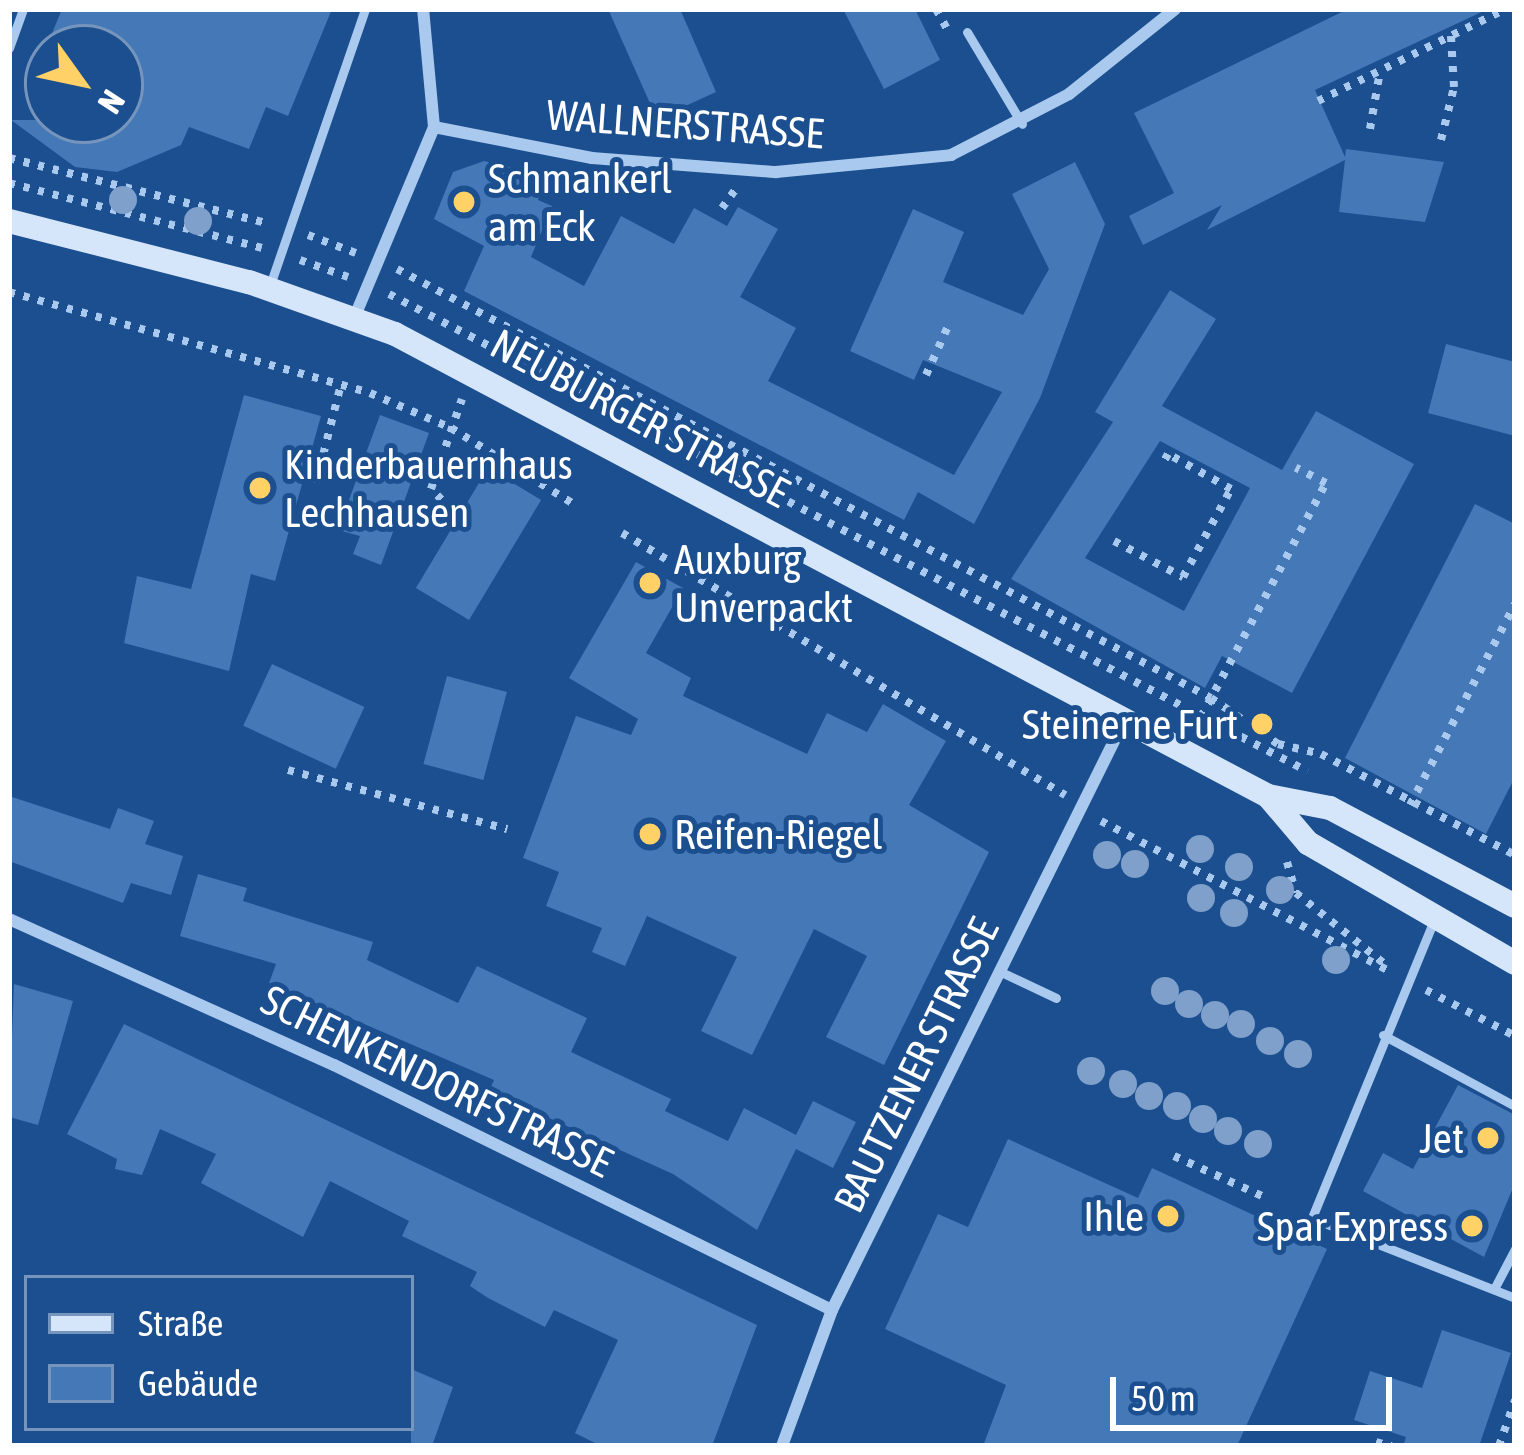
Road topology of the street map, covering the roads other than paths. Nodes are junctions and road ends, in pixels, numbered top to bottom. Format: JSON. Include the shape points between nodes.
{"nodes":[{"id":1,"x":22,"y":9,"type":"edge"},
{"id":2,"x":365,"y":9,"type":"edge"},
{"id":3,"x":423,"y":9,"type":"edge"},
{"id":4,"x":1174,"y":9,"type":"edge"},
{"id":5,"x":967,"y":32,"type":"dead end"},
{"id":6,"x":9,"y":48,"type":"edge"},
{"id":7,"x":1022,"y":124,"type":"junction"},
{"id":8,"x":434,"y":127,"type":"junction"},
{"id":9,"x":9,"y":221,"type":"edge"},
{"id":10,"x":269,"y":288,"type":"junction"},
{"id":11,"x":355,"y":316,"type":"junction"},
{"id":12,"x":1125,"y":720,"type":"junction"},
{"id":13,"x":1268,"y":796,"type":"junction"},
{"id":14,"x":1515,"y":906,"type":"edge"},
{"id":15,"x":1436,"y":917,"type":"junction"},
{"id":16,"x":9,"y":919,"type":"edge"},
{"id":17,"x":1515,"y":963,"type":"edge"},
{"id":18,"x":999,"y":971,"type":"junction"},
{"id":19,"x":1055,"y":998,"type":"dead end"},
{"id":20,"x":1383,"y":1035,"type":"junction"},
{"id":21,"x":1515,"y":1106,"type":"edge"},
{"id":22,"x":1515,"y":1249,"type":"edge"},
{"id":23,"x":1494,"y":1288,"type":"junction"},
{"id":24,"x":1515,"y":1298,"type":"edge"},
{"id":25,"x":832,"y":1310,"type":"junction"},
{"id":26,"x":782,"y":1446,"type":"edge"}],
"edges":[{"from":1,"to":6,"type":"lane"},
{"from":2,"to":10,"type":"lane"},
{"from":3,"to":8,"type":"street"},
{"from":4,"to":7,"type":"street","name":"WALLNERSTRASSE"},
{"from":5,"to":7,"type":"lane"},
{"from":7,"to":8,"type":"street","name":"WALLNERSTRASSE","via":[[951,155],[776,172],[592,158]]},
{"from":8,"to":11,"type":"street"},
{"from":9,"to":10,"type":"street","name":"NEUBURGER STRASSE"},
{"from":10,"to":11,"type":"street","name":"NEUBURGER STRASSE"},
{"from":11,"to":12,"type":"street","name":"NEUBURGER STRASSE"},
{"from":12,"to":13,"type":"street","name":"NEUBURGER STRASSE"},
{"from":12,"to":18,"type":"street","name":"BAUTZENER STRASSE"},
{"from":13,"to":14,"type":"street","name":"NEUBURGER STRASSE","via":[[1330,808]]},
{"from":13,"to":15,"type":"street","name":"NEUBURGER STRASSE","via":[[1308,843]]},
{"from":15,"to":17,"type":"street","name":"NEUBURGER STRASSE"},
{"from":15,"to":20,"type":"lane"},
{"from":16,"to":25,"type":"street","name":"SCHENKENDORFSTRASSE","via":[[334,1064]]},
{"from":18,"to":19,"type":"lane"},
{"from":18,"to":25,"type":"street","name":"BAUTZENER STRASSE"},
{"from":20,"to":21,"type":"lane"},
{"from":20,"to":23,"type":"lane","via":[[1312,1218]]},
{"from":22,"to":23,"type":"lane"},
{"from":23,"to":24,"type":"lane"},
{"from":25,"to":26,"type":"street","name":"BAUTZENER STRASSE"}]}
